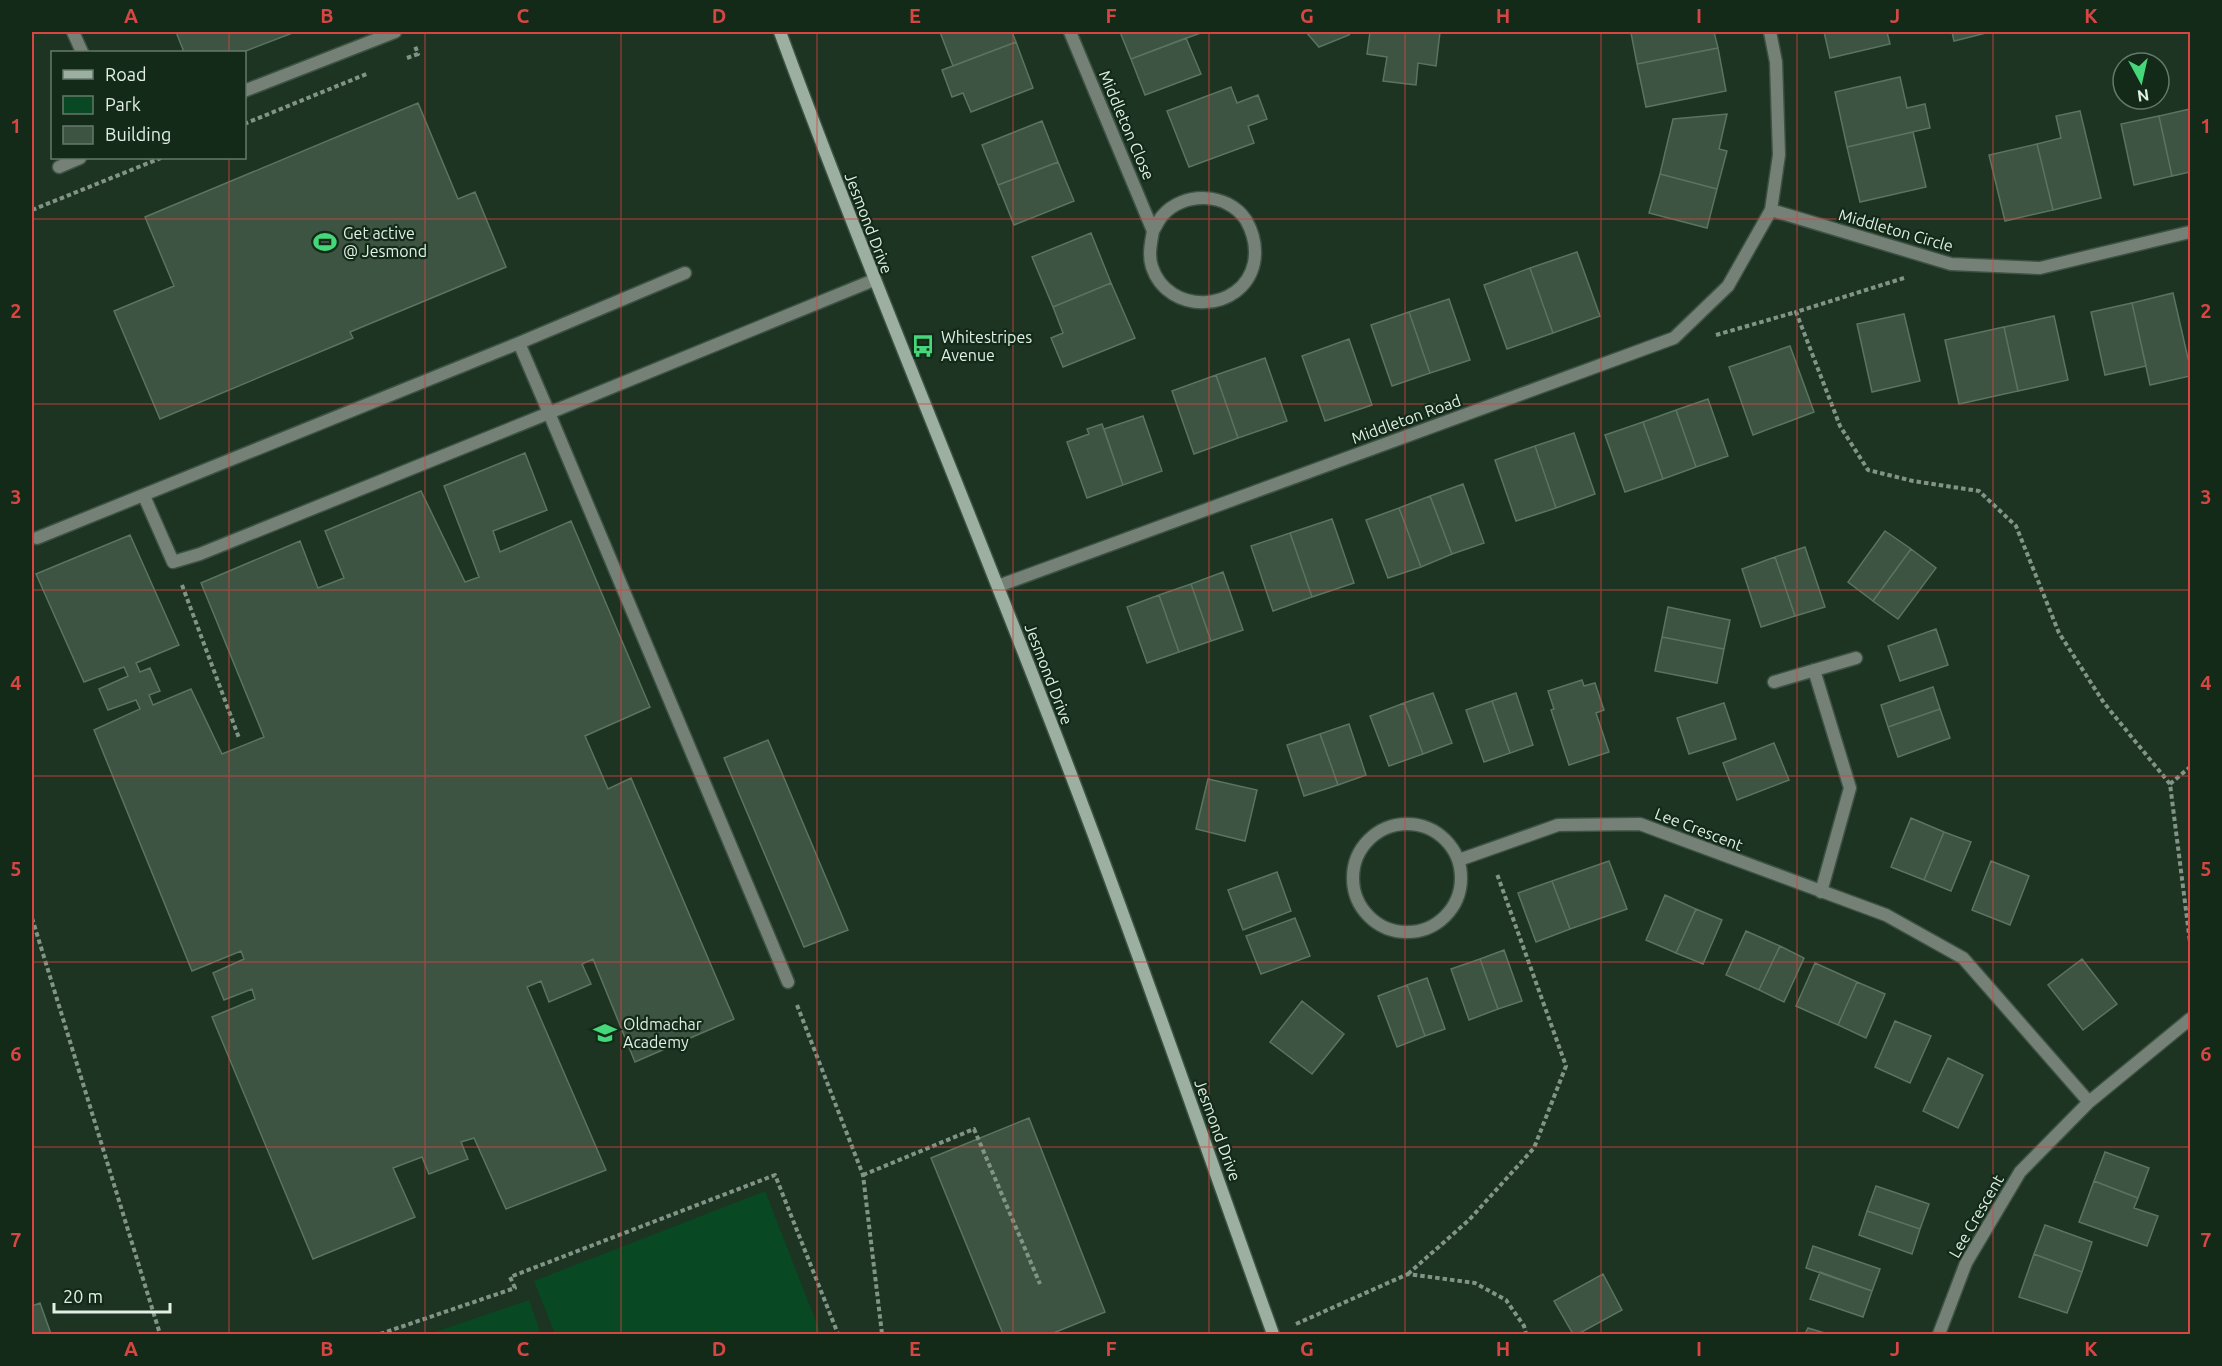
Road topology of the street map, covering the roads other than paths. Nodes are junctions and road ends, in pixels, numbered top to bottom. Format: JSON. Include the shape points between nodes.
{"nodes":[{"id":1,"x":73,"y":32,"type":"edge"},
{"id":2,"x":395,"y":32,"type":"edge"},
{"id":3,"x":780,"y":32,"type":"edge"},
{"id":4,"x":1070,"y":32,"type":"edge"},
{"id":5,"x":1770,"y":32,"type":"edge"},
{"id":6,"x":82,"y":51,"type":"edge"},
{"id":7,"x":246,"y":90,"type":"edge"},
{"id":8,"x":78,"y":159,"type":"edge"},
{"id":9,"x":59,"y":167,"type":"dead end"},
{"id":10,"x":1771,"y":210,"type":"junction"},
{"id":11,"x":1153,"y":231,"type":"junction"},
{"id":12,"x":2190,"y":232,"type":"edge"},
{"id":13,"x":685,"y":273,"type":"dead end"},
{"id":14,"x":874,"y":280,"type":"junction"},
{"id":15,"x":519,"y":343,"type":"junction"},
{"id":16,"x":549,"y":413,"type":"junction"},
{"id":17,"x":144,"y":496,"type":"junction"},
{"id":18,"x":37,"y":538,"type":"dead end"},
{"id":19,"x":998,"y":586,"type":"junction"},
{"id":20,"x":1856,"y":658,"type":"dead end"},
{"id":21,"x":1814,"y":670,"type":"junction"},
{"id":22,"x":1774,"y":682,"type":"dead end"},
{"id":23,"x":1459,"y":860,"type":"junction"},
{"id":24,"x":1821,"y":892,"type":"junction"},
{"id":25,"x":788,"y":982,"type":"road end"},
{"id":26,"x":2190,"y":1019,"type":"edge"},
{"id":27,"x":2089,"y":1102,"type":"junction"},
{"id":28,"x":1273,"y":1334,"type":"edge"},
{"id":29,"x":1939,"y":1335,"type":"edge"}],
"edges":[{"from":1,"to":6,"type":"street"},
{"from":2,"to":7,"type":"street"},
{"from":3,"to":14,"type":"street","name":"Jesmond Drive"},
{"from":4,"to":11,"type":"street","name":"Middleton Close"},
{"from":5,"to":10,"type":"street","via":[[1776,62],[1779,155]]},
{"from":8,"to":9,"type":"street"},
{"from":10,"to":12,"type":"street","name":"Middleton Circle","via":[[1951,264],[2040,268]]},
{"from":10,"to":19,"type":"street","name":"Middleton Road","via":[[1728,286],[1674,338]]},
{"from":11,"to":11,"type":"street","name":"Middleton Close","via":[[1163,215],[1177,204],[1213,198],[1231,205],[1253,233],[1256,252],[1252,270],[1243,286],[1228,298],[1192,303],[1161,284],[1152,268]]},
{"from":13,"to":15,"type":"street"},
{"from":14,"to":16,"type":"street"},
{"from":14,"to":19,"type":"street","name":"Jesmond Drive"},
{"from":15,"to":16,"type":"street"},
{"from":15,"to":17,"type":"street"},
{"from":16,"to":17,"type":"street","via":[[173,562]]},
{"from":16,"to":25,"type":"street"},
{"from":17,"to":18,"type":"street"},
{"from":19,"to":28,"type":"street","name":"Jesmond Drive","via":[[1081,802]]},
{"from":20,"to":21,"type":"street"},
{"from":21,"to":22,"type":"street"},
{"from":21,"to":24,"type":"street","via":[[1850,788]]},
{"from":23,"to":23,"type":"street","via":[[1462,879],[1449,914],[1417,932],[1398,932],[1380,925],[1365,913],[1356,896],[1356,859],[1380,831],[1398,824],[1417,824],[1435,831]]},
{"from":23,"to":24,"type":"street","name":"Lee Crescent","via":[[1558,825],[1640,824]]},
{"from":24,"to":27,"type":"street","name":"Lee Crescent","via":[[1886,915],[1963,958]]},
{"from":26,"to":27,"type":"street","name":"Lee Crescent"},
{"from":27,"to":29,"type":"street","name":"Lee Crescent","via":[[2020,1172],[1966,1263]]}]}
